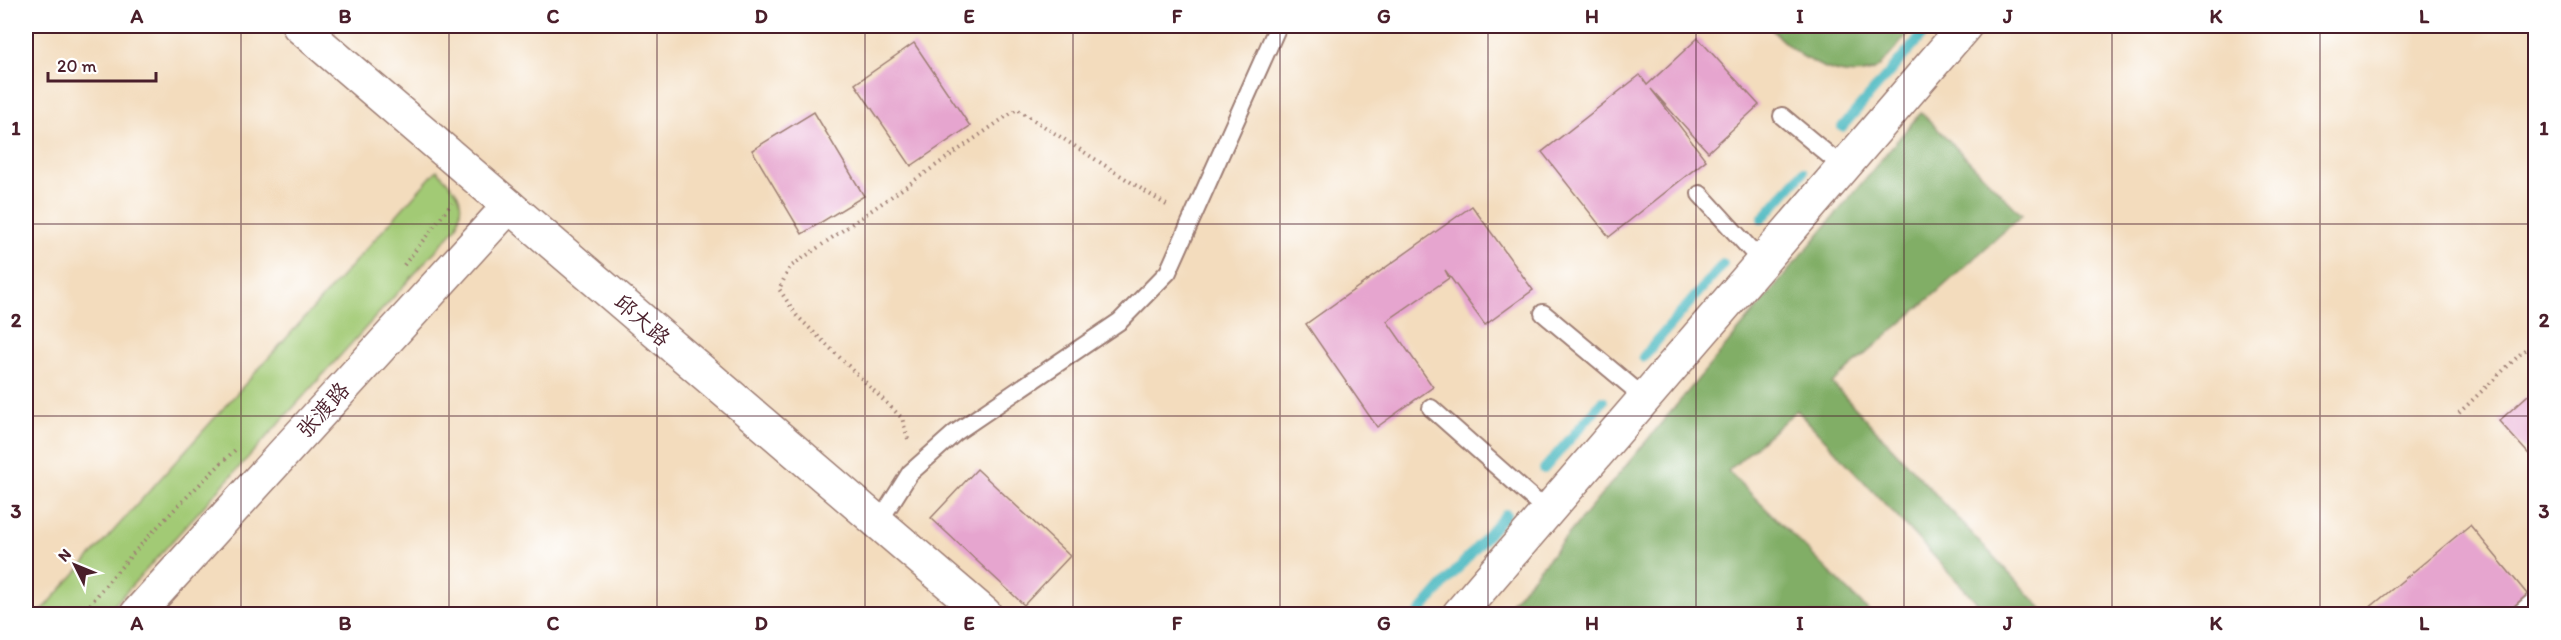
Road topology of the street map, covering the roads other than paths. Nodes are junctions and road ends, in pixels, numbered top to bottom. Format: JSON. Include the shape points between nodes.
{"nodes":[{"id":1,"x":299,"y":26,"type":"edge"},
{"id":2,"x":1278,"y":26,"type":"edge"},
{"id":3,"x":1965,"y":26,"type":"edge"},
{"id":4,"x":1782,"y":116,"type":"dead end"},
{"id":5,"x":1843,"y":167,"type":"junction"},
{"id":6,"x":1701,"y":194,"type":"dead end"},
{"id":7,"x":508,"y":206,"type":"junction"},
{"id":8,"x":1762,"y":262,"type":"junction"},
{"id":9,"x":1543,"y":313,"type":"dead end"},
{"id":10,"x":1645,"y":398,"type":"junction"},
{"id":11,"x":1431,"y":408,"type":"dead end"},
{"id":12,"x":1547,"y":512,"type":"junction"},
{"id":13,"x":879,"y":522,"type":"junction"},
{"id":14,"x":2535,"y":599,"type":"edge"},
{"id":15,"x":137,"y":615,"type":"edge"},
{"id":16,"x":985,"y":615,"type":"edge"},
{"id":17,"x":1459,"y":615,"type":"edge"},
{"id":18,"x":2519,"y":615,"type":"edge"}],
"edges":[{"from":1,"to":7,"type":"street","name":"邱大路"},
{"from":2,"to":13,"type":"lane","via":[[1168,272],[1120,321],[955,433],[910,473]]},
{"from":3,"to":5,"type":"street"},
{"from":4,"to":5,"type":"lane"},
{"from":5,"to":8,"type":"street"},
{"from":6,"to":8,"type":"lane"},
{"from":7,"to":13,"type":"street","name":"邱大路"},
{"from":7,"to":15,"type":"street","name":"张渡路"},
{"from":8,"to":10,"type":"street"},
{"from":9,"to":10,"type":"lane"},
{"from":10,"to":12,"type":"street"},
{"from":11,"to":12,"type":"lane"},
{"from":12,"to":17,"type":"street"},
{"from":13,"to":16,"type":"street","name":"邱大路"},
{"from":14,"to":18,"type":"lane"}]}
